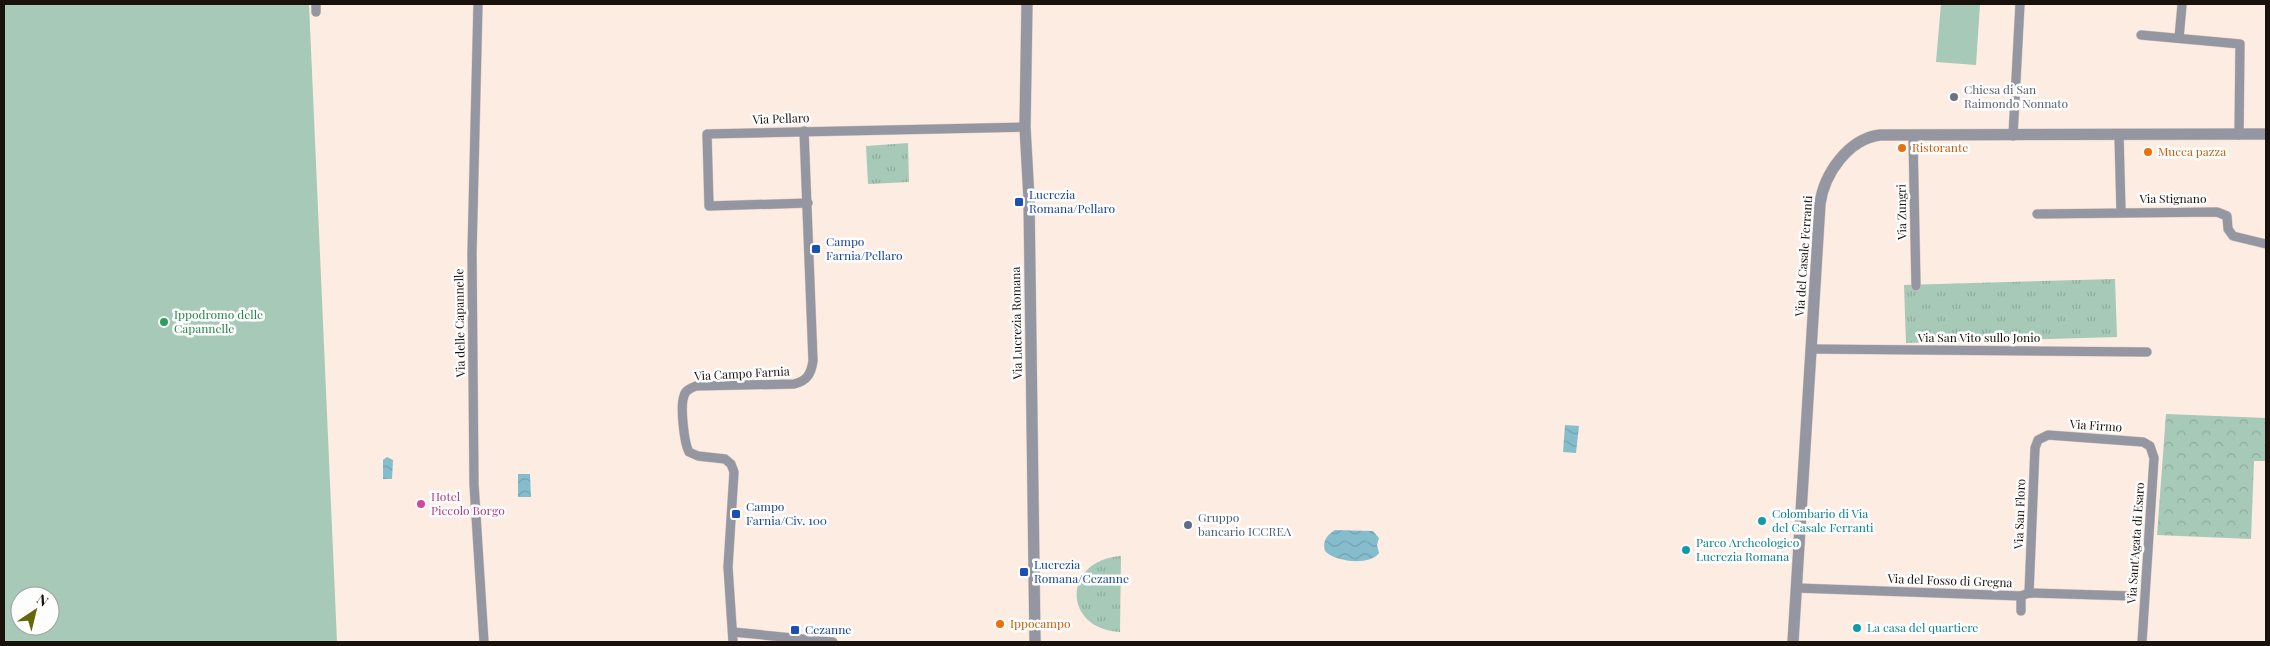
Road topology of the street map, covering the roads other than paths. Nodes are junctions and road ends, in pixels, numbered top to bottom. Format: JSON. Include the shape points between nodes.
{"nodes":[{"id":1,"x":478,"y":4,"type":"edge"},
{"id":2,"x":1027,"y":4,"type":"edge"},
{"id":3,"x":2020,"y":4,"type":"edge"},
{"id":4,"x":2182,"y":5,"type":"edge"},
{"id":5,"x":2141,"y":35,"type":"dead end"},
{"id":6,"x":2179,"y":38,"type":"junction"},
{"id":7,"x":1026,"y":127,"type":"junction"},
{"id":8,"x":804,"y":131,"type":"junction"},
{"id":9,"x":2266,"y":134,"type":"edge"},
{"id":10,"x":2118,"y":135,"type":"junction"},
{"id":11,"x":2239,"y":135,"type":"junction"},
{"id":12,"x":1913,"y":136,"type":"junction"},
{"id":13,"x":2014,"y":136,"type":"junction"},
{"id":14,"x":808,"y":203,"type":"junction"},
{"id":15,"x":2121,"y":211,"type":"junction"},
{"id":16,"x":2037,"y":214,"type":"dead end"},
{"id":17,"x":2266,"y":244,"type":"edge"},
{"id":18,"x":1916,"y":286,"type":"dead end"},
{"id":19,"x":1812,"y":349,"type":"junction"},
{"id":20,"x":2147,"y":352,"type":"dead end"},
{"id":21,"x":2040,"y":438,"type":"joint"},
{"id":22,"x":2150,"y":446,"type":"joint"},
{"id":23,"x":1797,"y":588,"type":"junction"},
{"id":24,"x":2025,"y":594,"type":"junction"},
{"id":25,"x":2132,"y":596,"type":"dead end"},
{"id":26,"x":2021,"y":611,"type":"dead end"},
{"id":27,"x":733,"y":632,"type":"junction"},
{"id":28,"x":484,"y":642,"type":"edge"},
{"id":29,"x":733,"y":642,"type":"edge"},
{"id":30,"x":833,"y":642,"type":"edge"},
{"id":31,"x":1035,"y":642,"type":"edge"},
{"id":32,"x":1793,"y":642,"type":"edge"},
{"id":33,"x":2142,"y":642,"type":"edge"}],
"edges":[{"from":1,"to":28,"type":"street","name":"Via delle Capannelle","via":[[472,252],[474,484]]},
{"from":2,"to":7,"type":"street","name":"Via Lucrezia Romana"},
{"from":3,"to":13,"type":"street"},
{"from":4,"to":6,"type":"street"},
{"from":5,"to":6,"type":"street"},
{"from":6,"to":11,"type":"street","via":[[2240,44]]},
{"from":7,"to":8,"type":"street","name":"Via Pellaro"},
{"from":7,"to":31,"type":"street","name":"Via Lucrezia Romana"},
{"from":8,"to":14,"type":"street","name":"Via Campo Farnia"},
{"from":8,"to":14,"type":"street","name":"Via Pellaro","via":[[708,134],[709,206]]},
{"from":9,"to":11,"type":"street","name":"Via del Casale Ferranti"},
{"from":10,"to":11,"type":"street","name":"Via del Casale Ferranti"},
{"from":10,"to":13,"type":"street","name":"Via del Casale Ferranti"},
{"from":10,"to":15,"type":"street","name":"Via Stignano"},
{"from":12,"to":13,"type":"street","name":"Via del Casale Ferranti"},
{"from":12,"to":18,"type":"street","name":"Via Zungri"},
{"from":12,"to":19,"type":"street","name":"Via del Casale Ferranti","via":[[1880,135],[1867,139],[1846,153],[1825,183],[1820,212]]},
{"from":14,"to":27,"type":"street","name":"Via Campo Farnia","via":[[813,361],[808,376],[794,384],[696,386],[683,397],[689,452],[698,456],[726,458],[734,472],[728,567]]},
{"from":15,"to":16,"type":"street","name":"Via Stignano"},
{"from":15,"to":17,"type":"street","name":"Via Stignano","via":[[2221,212],[2227,216],[2228,229],[2233,236]]},
{"from":19,"to":20,"type":"street","name":"Via San Vito sullo Jonio"},
{"from":19,"to":23,"type":"street","name":"Via del Casale Ferranti"},
{"from":21,"to":22,"type":"street","name":"Via Firmo","via":[[2048,435],[2137,441]]},
{"from":21,"to":24,"type":"street","name":"Via San Floro","via":[[2035,448]]},
{"from":22,"to":33,"type":"street","name":"Via Sant'Agata di Esaro","via":[[2153,466]]},
{"from":23,"to":24,"type":"street","name":"Via del Fosso di Gregna"},
{"from":23,"to":32,"type":"street","name":"Via del Casale Ferranti"},
{"from":24,"to":25,"type":"street","name":"Via del Fosso di Gregna"},
{"from":24,"to":26,"type":"street","name":"Via San Floro"},
{"from":27,"to":29,"type":"street","name":"Via Campo Farnia"},
{"from":27,"to":30,"type":"street"}]}
